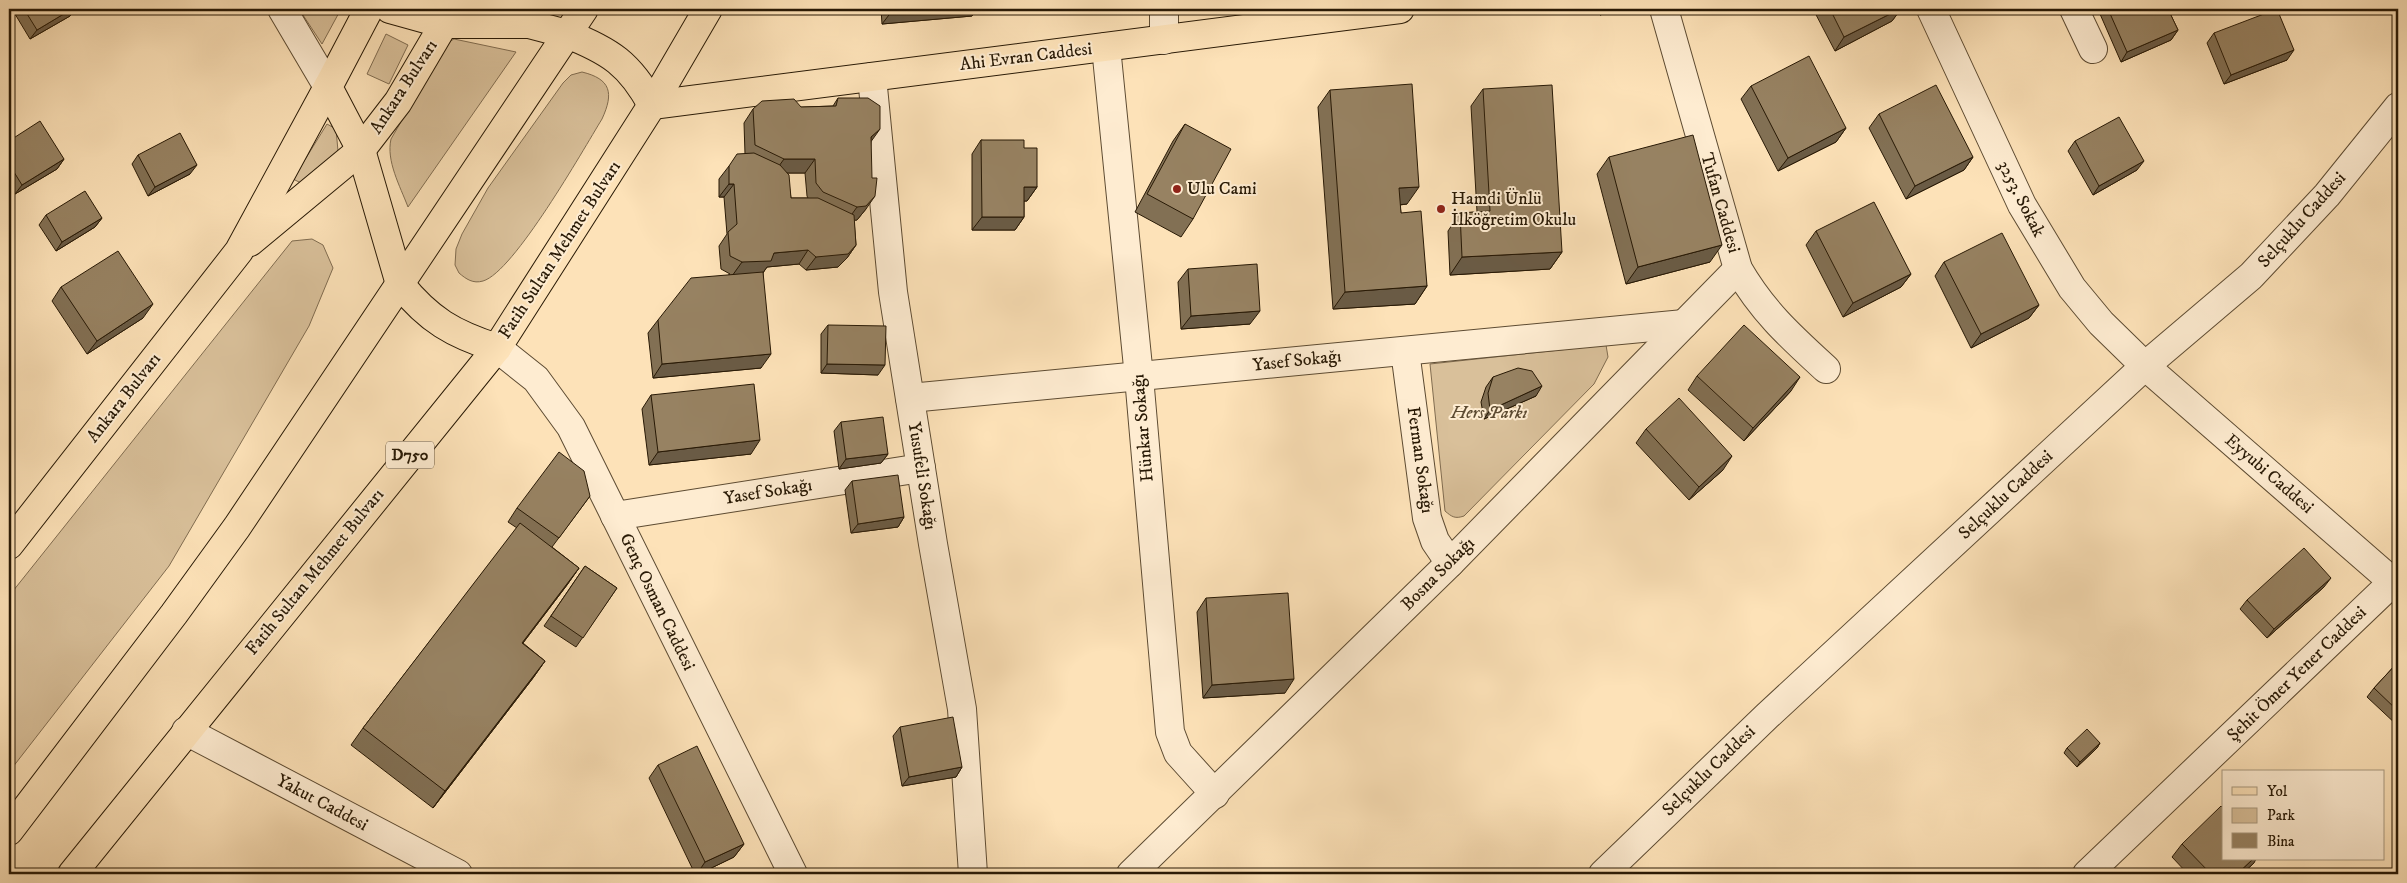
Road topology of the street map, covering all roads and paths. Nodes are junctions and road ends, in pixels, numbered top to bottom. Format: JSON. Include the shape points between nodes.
{"nodes":[{"id":1,"x":282,"y":9,"type":"edge"},
{"id":2,"x":369,"y":9,"type":"edge"},
{"id":3,"x":390,"y":9,"type":"edge"},
{"id":4,"x":584,"y":9,"type":"edge"},
{"id":5,"x":708,"y":9,"type":"edge"},
{"id":6,"x":1164,"y":9,"type":"edge"},
{"id":7,"x":1400,"y":9,"type":"edge"},
{"id":8,"x":1664,"y":9,"type":"edge"},
{"id":9,"x":1931,"y":9,"type":"edge"},
{"id":10,"x":2074,"y":9,"type":"edge"},
{"id":11,"x":448,"y":16,"type":"edge"},
{"id":12,"x":567,"y":34,"type":"junction"},
{"id":13,"x":1164,"y":40,"type":"junction"},
{"id":14,"x":1106,"y":47,"type":"junction"},
{"id":15,"x":2093,"y":49,"type":"dead end"},
{"id":16,"x":872,"y":77,"type":"junction"},
{"id":17,"x":328,"y":87,"type":"junction"},
{"id":18,"x":652,"y":105,"type":"junction"},
{"id":19,"x":2398,"y":107,"type":"edge"},
{"id":20,"x":361,"y":150,"type":"junction"},
{"id":21,"x":239,"y":251,"type":"junction"},
{"id":22,"x":1738,"y":269,"type":"junction"},
{"id":23,"x":400,"y":284,"type":"junction"},
{"id":24,"x":1684,"y":324,"type":"junction"},
{"id":25,"x":497,"y":348,"type":"junction"},
{"id":26,"x":1405,"y":351,"type":"junction"},
{"id":27,"x":2145,"y":366,"type":"junction"},
{"id":28,"x":1826,"y":369,"type":"dead end"},
{"id":29,"x":1139,"y":377,"type":"junction"},
{"id":30,"x":910,"y":398,"type":"junction"},
{"id":31,"x":921,"y":468,"type":"junction"},
{"id":32,"x":615,"y":516,"type":"junction"},
{"id":33,"x":9,"y":545,"type":"edge"},
{"id":34,"x":1450,"y":563,"type":"junction"},
{"id":35,"x":2395,"y":579,"type":"edge"},
{"id":36,"x":186,"y":731,"type":"junction"},
{"id":37,"x":1215,"y":794,"type":"junction"},
{"id":38,"x":9,"y":831,"type":"edge"},
{"id":39,"x":72,"y":874,"type":"edge"},
{"id":40,"x":458,"y":874,"type":"edge"},
{"id":41,"x":792,"y":874,"type":"edge"},
{"id":42,"x":973,"y":874,"type":"edge"},
{"id":43,"x":1131,"y":874,"type":"edge"},
{"id":44,"x":1604,"y":874,"type":"edge"},
{"id":45,"x":2087,"y":874,"type":"edge"}],
"edges":[{"from":1,"to":17,"type":"street"},
{"from":2,"to":17,"type":"main road","name":"Ankara Bulvarı"},
{"from":3,"to":11,"type":"main road","name":"Ankara Bulvarı"},
{"from":4,"to":12,"type":"main road"},
{"from":5,"to":18,"type":"main road","name":"Fatih Sultan Mehmet Bulvarı","number":"D750"},
{"from":6,"to":13,"type":"street"},
{"from":7,"to":13,"type":"main road","name":"Ahi Evran Caddesi"},
{"from":8,"to":22,"type":"street","name":"Tufan Caddesi"},
{"from":9,"to":27,"type":"street","name":"3253. Sokak","via":[[2022,205],[2046,248],[2101,323]]},
{"from":10,"to":15,"type":"street"},
{"from":11,"to":12,"type":"main road","name":"Ankara Bulvarı","via":[[529,24]]},
{"from":11,"to":20,"type":"main road","name":"Ankara Bulvarı","via":[[398,102]]},
{"from":12,"to":18,"type":"main road","name":"Ankara Bulvarı","via":[[603,50],[628,67]]},
{"from":12,"to":23,"type":"main road"},
{"from":13,"to":14,"type":"main road","name":"Ahi Evran Caddesi"},
{"from":14,"to":16,"type":"main road","name":"Ahi Evran Caddesi"},
{"from":14,"to":29,"type":"street","name":"Hünkar Sokağı"},
{"from":16,"to":18,"type":"main road","name":"Ahi Evran Caddesi"},
{"from":16,"to":30,"type":"street","name":"Yusufeli Sokağı","via":[[893,292]]},
{"from":17,"to":20,"type":"main road","name":"Ankara Bulvarı"},
{"from":17,"to":21,"type":"main road","name":"Ankara Bulvarı"},
{"from":18,"to":25,"type":"main road","name":"Fatih Sultan Mehmet Bulvarı","number":"D750"},
{"from":19,"to":27,"type":"street","name":"Selçuklu Caddesi","via":[[2327,195],[2251,276]]},
{"from":20,"to":21,"type":"main road","name":"Ankara Bulvarı"},
{"from":20,"to":23,"type":"main road","name":"Ankara Bulvarı"},
{"from":21,"to":33,"type":"main road","name":"Ankara Bulvarı"},
{"from":22,"to":24,"type":"street","name":"Bosna Sokağı"},
{"from":22,"to":28,"type":"street","name":"Tufan Caddesi","via":[[1755,298],[1780,327]]},
{"from":23,"to":25,"type":"main road","via":[[428,315],[443,326]]},
{"from":23,"to":38,"type":"main road","via":[[237,527]]},
{"from":24,"to":26,"type":"street","name":"Yasef Sokağı"},
{"from":24,"to":34,"type":"street","name":"Bosna Sokağı"},
{"from":25,"to":32,"type":"street","name":"Genç Osman Caddesi","via":[[536,380],[571,427]]},
{"from":25,"to":36,"type":"main road","name":"Fatih Sultan Mehmet Bulvarı","number":"D750"},
{"from":26,"to":29,"type":"street","name":"Yasef Sokağı"},
{"from":26,"to":34,"type":"street","name":"Ferman Sokağı","via":[[1427,518],[1435,541]]},
{"from":27,"to":35,"type":"street","name":"Eyyubi Caddesi"},
{"from":27,"to":44,"type":"street","name":"Selçuklu Caddesi","via":[[1767,716]]},
{"from":29,"to":30,"type":"street","name":"Yasef Sokağı"},
{"from":29,"to":37,"type":"street","name":"Hünkar Sokağı","via":[[1170,732],[1178,753]]},
{"from":30,"to":31,"type":"street","name":"Yusufeli Sokağı"},
{"from":31,"to":32,"type":"street","name":"Yasef Sokağı"},
{"from":31,"to":42,"type":"street","name":"Yusufeli Sokağı","via":[[962,709]]},
{"from":32,"to":41,"type":"street","name":"Genç Osman Caddesi"},
{"from":34,"to":37,"type":"street","name":"Bosna Sokağı"},
{"from":35,"to":45,"type":"street","name":"Şehit Ömer Yener Caddesi"},
{"from":36,"to":39,"type":"main road","name":"Fatih Sultan Mehmet Bulvarı","number":"D750"},
{"from":36,"to":40,"type":"street","name":"Yakut Caddesi"},
{"from":37,"to":43,"type":"street","name":"Bosna Sokağı"}]}
